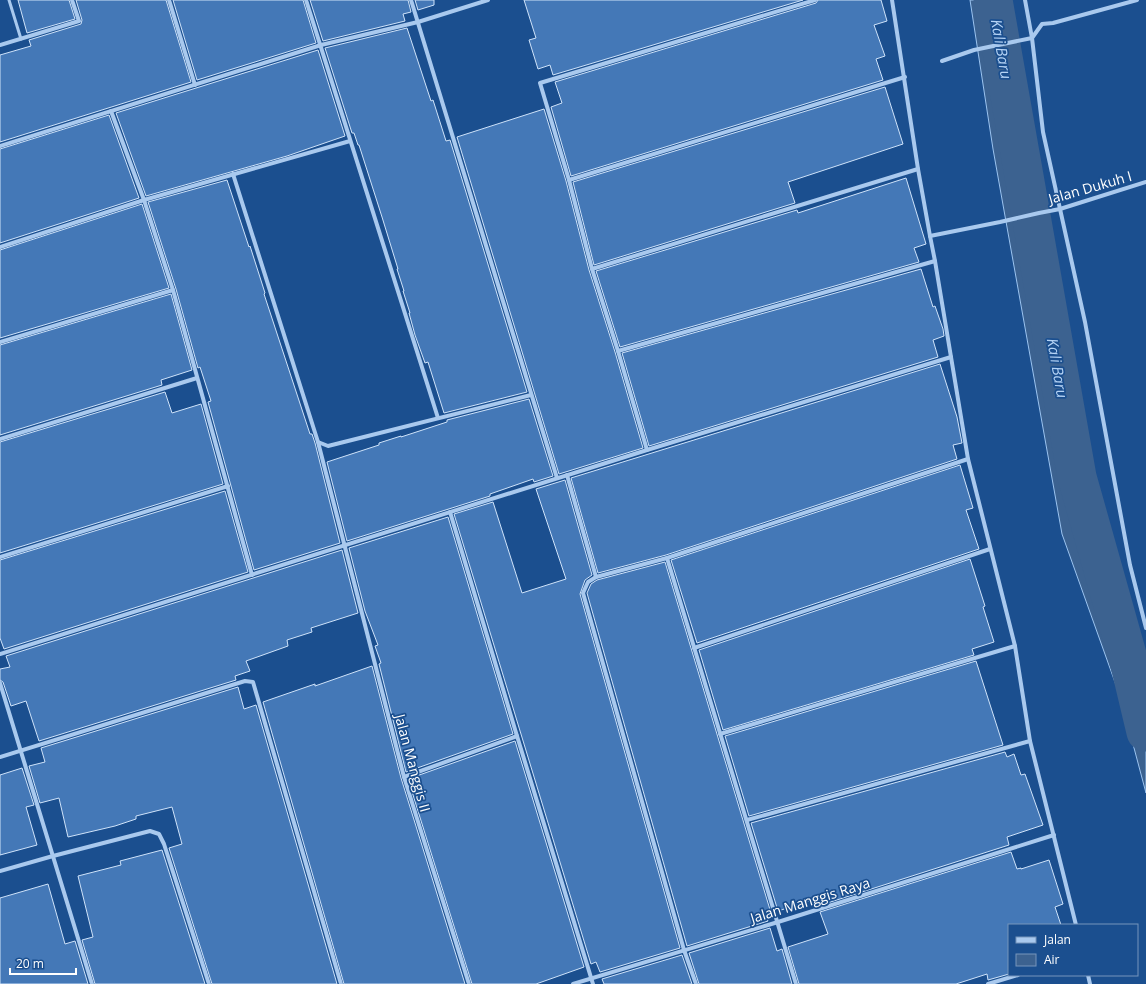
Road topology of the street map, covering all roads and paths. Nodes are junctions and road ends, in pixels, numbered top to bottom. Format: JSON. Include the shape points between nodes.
{"nodes":[{"id":1,"x":9,"y":0,"type":"edge"},
{"id":2,"x":72,"y":0,"type":"edge"},
{"id":3,"x":169,"y":0,"type":"edge"},
{"id":4,"x":306,"y":0,"type":"edge"},
{"id":5,"x":411,"y":0,"type":"edge"},
{"id":6,"x":488,"y":0,"type":"edge"},
{"id":7,"x":815,"y":0,"type":"edge"},
{"id":8,"x":892,"y":0,"type":"edge"},
{"id":9,"x":1025,"y":0,"type":"edge"},
{"id":10,"x":1137,"y":0,"type":"edge"},
{"id":11,"x":418,"y":22,"type":"junction"},
{"id":12,"x":1032,"y":38,"type":"junction"},
{"id":13,"x":20,"y":39,"type":"junction"},
{"id":14,"x":0,"y":45,"type":"edge"},
{"id":15,"x":321,"y":45,"type":"junction"},
{"id":16,"x":942,"y":61,"type":"dead end"},
{"id":17,"x":905,"y":77,"type":"junction"},
{"id":18,"x":195,"y":85,"type":"junction"},
{"id":19,"x":111,"y":111,"type":"junction"},
{"id":20,"x":350,"y":141,"type":"junction"},
{"id":21,"x":0,"y":146,"type":"edge"},
{"id":22,"x":918,"y":169,"type":"junction"},
{"id":23,"x":233,"y":174,"type":"junction"},
{"id":24,"x":569,"y":180,"type":"junction"},
{"id":25,"x":1146,"y":182,"type":"edge"},
{"id":26,"x":144,"y":200,"type":"junction"},
{"id":27,"x":1060,"y":209,"type":"junction"},
{"id":28,"x":930,"y":236,"type":"junction"},
{"id":29,"x":0,"y":247,"type":"edge"},
{"id":30,"x":935,"y":261,"type":"junction"},
{"id":31,"x":592,"y":269,"type":"junction"},
{"id":32,"x":173,"y":290,"type":"junction"},
{"id":33,"x":0,"y":342,"type":"edge"},
{"id":34,"x":618,"y":351,"type":"junction"},
{"id":35,"x":951,"y":357,"type":"junction"},
{"id":36,"x":197,"y":378,"type":"junction"},
{"id":37,"x":531,"y":395,"type":"junction"},
{"id":38,"x":438,"y":418,"type":"junction"},
{"id":39,"x":0,"y":439,"type":"edge"},
{"id":40,"x":318,"y":442,"type":"junction"},
{"id":41,"x":647,"y":450,"type":"junction"},
{"id":42,"x":968,"y":459,"type":"junction"},
{"id":43,"x":567,"y":475,"type":"junction"},
{"id":44,"x":557,"y":478,"type":"junction"},
{"id":45,"x":228,"y":486,"type":"junction"},
{"id":46,"x":450,"y":512,"type":"junction"},
{"id":47,"x":345,"y":545,"type":"junction"},
{"id":48,"x":990,"y":549,"type":"junction"},
{"id":49,"x":0,"y":557,"type":"edge"},
{"id":50,"x":667,"y":558,"type":"junction"},
{"id":51,"x":252,"y":575,"type":"junction"},
{"id":52,"x":596,"y":577,"type":"junction"},
{"id":53,"x":1146,"y":628,"type":"edge"},
{"id":54,"x":1015,"y":646,"type":"junction"},
{"id":55,"x":694,"y":648,"type":"junction"},
{"id":56,"x":0,"y":654,"type":"edge"},
{"id":57,"x":0,"y":683,"type":"edge"},
{"id":58,"x":720,"y":734,"type":"junction"},
{"id":59,"x":517,"y":736,"type":"junction"},
{"id":60,"x":1030,"y":741,"type":"junction"},
{"id":61,"x":21,"y":751,"type":"junction"},
{"id":62,"x":0,"y":757,"type":"edge"},
{"id":63,"x":404,"y":777,"type":"junction"},
{"id":64,"x":746,"y":820,"type":"junction"},
{"id":65,"x":1054,"y":835,"type":"junction"},
{"id":66,"x":53,"y":856,"type":"junction"},
{"id":67,"x":0,"y":871,"type":"edge"},
{"id":68,"x":778,"y":922,"type":"junction"},
{"id":69,"x":1076,"y":924,"type":"edge"},
{"id":70,"x":684,"y":950,"type":"junction"},
{"id":71,"x":1015,"y":976,"type":"edge"},
{"id":72,"x":592,"y":978,"type":"junction"},
{"id":73,"x":92,"y":984,"type":"edge"},
{"id":74,"x":209,"y":984,"type":"edge"},
{"id":75,"x":341,"y":984,"type":"edge"},
{"id":76,"x":469,"y":984,"type":"edge"},
{"id":77,"x":573,"y":984,"type":"edge"},
{"id":78,"x":593,"y":984,"type":"edge"},
{"id":79,"x":696,"y":984,"type":"edge"},
{"id":80,"x":796,"y":984,"type":"edge"},
{"id":81,"x":988,"y":984,"type":"edge"}],
"edges":[{"from":1,"to":13,"type":"lane"},
{"from":2,"to":13,"type":"street","via":[[79,21]]},
{"from":3,"to":18,"type":"street"},
{"from":4,"to":15,"type":"street"},
{"from":5,"to":11,"type":"street"},
{"from":6,"to":11,"type":"street"},
{"from":7,"to":24,"type":"street","via":[[540,83]]},
{"from":8,"to":17,"type":"street"},
{"from":9,"to":12,"type":"street"},
{"from":10,"to":12,"type":"street","via":[[1042,24]]},
{"from":11,"to":15,"type":"street"},
{"from":11,"to":37,"type":"street"},
{"from":12,"to":16,"type":"street","via":[[974,50]]},
{"from":12,"to":27,"type":"street","via":[[1043,132]]},
{"from":13,"to":14,"type":"street"},
{"from":15,"to":18,"type":"street"},
{"from":15,"to":20,"type":"street"},
{"from":17,"to":22,"type":"street"},
{"from":17,"to":24,"type":"street"},
{"from":18,"to":19,"type":"street"},
{"from":19,"to":21,"type":"street"},
{"from":19,"to":26,"type":"street"},
{"from":20,"to":23,"type":"street"},
{"from":20,"to":38,"type":"street"},
{"from":22,"to":28,"type":"street"},
{"from":22,"to":31,"type":"street"},
{"from":23,"to":26,"type":"street"},
{"from":23,"to":40,"type":"street","name":"Jalan Manggis II"},
{"from":24,"to":31,"type":"street"},
{"from":25,"to":27,"type":"street","name":"Jalan Dukuh I"},
{"from":26,"to":29,"type":"street"},
{"from":26,"to":32,"type":"street"},
{"from":27,"to":28,"type":"street","name":"Jalan Dukuh I"},
{"from":27,"to":53,"type":"street","via":[[1085,322],[1130,565]]},
{"from":28,"to":30,"type":"street"},
{"from":30,"to":34,"type":"street"},
{"from":30,"to":35,"type":"street"},
{"from":31,"to":34,"type":"street"},
{"from":32,"to":33,"type":"street"},
{"from":32,"to":36,"type":"street"},
{"from":34,"to":41,"type":"street"},
{"from":35,"to":41,"type":"street"},
{"from":35,"to":42,"type":"street"},
{"from":36,"to":39,"type":"street"},
{"from":36,"to":45,"type":"street"},
{"from":37,"to":38,"type":"street"},
{"from":37,"to":44,"type":"street"},
{"from":38,"to":40,"type":"street","via":[[328,446]]},
{"from":40,"to":47,"type":"street","name":"Jalan Manggis II"},
{"from":41,"to":43,"type":"street"},
{"from":42,"to":48,"type":"street"},
{"from":42,"to":50,"type":"street"},
{"from":43,"to":44,"type":"street"},
{"from":43,"to":52,"type":"street"},
{"from":44,"to":46,"type":"street"},
{"from":45,"to":49,"type":"street"},
{"from":45,"to":51,"type":"street"},
{"from":46,"to":47,"type":"street"},
{"from":46,"to":59,"type":"street"},
{"from":47,"to":51,"type":"street"},
{"from":47,"to":63,"type":"street","name":"Jalan Manggis II"},
{"from":48,"to":54,"type":"street"},
{"from":48,"to":55,"type":"street"},
{"from":50,"to":52,"type":"street"},
{"from":50,"to":55,"type":"street"},
{"from":51,"to":56,"type":"street"},
{"from":52,"to":70,"type":"street","via":[[588,582],[583,593]]},
{"from":54,"to":58,"type":"street"},
{"from":54,"to":60,"type":"street"},
{"from":55,"to":58,"type":"street"},
{"from":57,"to":61,"type":"street"},
{"from":58,"to":64,"type":"street"},
{"from":59,"to":63,"type":"street"},
{"from":59,"to":72,"type":"street"},
{"from":60,"to":64,"type":"street"},
{"from":60,"to":65,"type":"street"},
{"from":61,"to":62,"type":"street"},
{"from":61,"to":66,"type":"street"},
{"from":61,"to":75,"type":"street","via":[[245,681],[253,682]]},
{"from":63,"to":76,"type":"street","name":"Jalan Manggis II"},
{"from":64,"to":68,"type":"street"},
{"from":65,"to":68,"type":"street","name":"Jalan Manggis Raya"},
{"from":65,"to":69,"type":"street"},
{"from":66,"to":67,"type":"street"},
{"from":66,"to":73,"type":"street"},
{"from":66,"to":74,"type":"street","via":[[150,831],[159,834]]},
{"from":68,"to":70,"type":"street","name":"Jalan Manggis Raya"},
{"from":68,"to":80,"type":"street"},
{"from":70,"to":72,"type":"street","name":"Jalan Manggis Raya"},
{"from":70,"to":79,"type":"street"},
{"from":71,"to":81,"type":"street"},
{"from":72,"to":77,"type":"street","name":"Jalan Manggis Raya"},
{"from":72,"to":78,"type":"street"}]}
